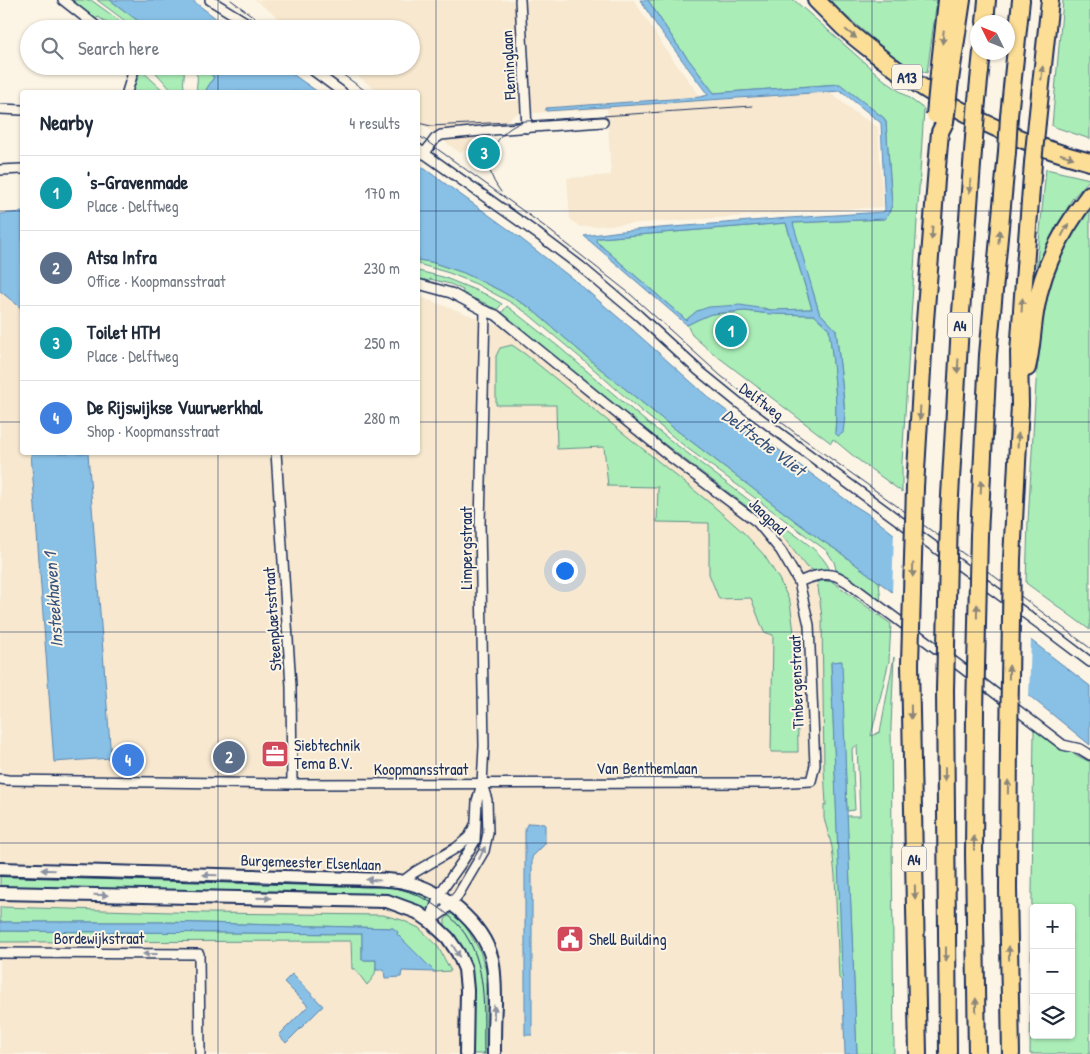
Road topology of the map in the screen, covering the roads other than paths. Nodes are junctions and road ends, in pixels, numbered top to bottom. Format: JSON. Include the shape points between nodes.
{"nodes":[{"id":1,"x":63,"y":0,"type":"edge"},
{"id":2,"x":210,"y":0,"type":"edge"},
{"id":3,"x":520,"y":0,"type":"edge"},
{"id":4,"x":816,"y":0,"type":"edge"},
{"id":5,"x":947,"y":0,"type":"edge"},
{"id":6,"x":962,"y":0,"type":"edge"},
{"id":7,"x":987,"y":0,"type":"edge"},
{"id":8,"x":1021,"y":0,"type":"edge"},
{"id":9,"x":1050,"y":0,"type":"edge"},
{"id":10,"x":986,"y":15,"type":"edge"},
{"id":11,"x":89,"y":20,"type":"edge"},
{"id":12,"x":242,"y":20,"type":"edge"},
{"id":13,"x":981,"y":60,"type":"edge"},
{"id":14,"x":132,"y":75,"type":"edge"},
{"id":15,"x":319,"y":75,"type":"edge"},
{"id":16,"x":945,"y":77,"type":"junction"},
{"id":17,"x":128,"y":90,"type":"edge"},
{"id":18,"x":339,"y":90,"type":"edge"},
{"id":19,"x":0,"y":109,"type":"edge"},
{"id":20,"x":20,"y":110,"type":"edge"},
{"id":21,"x":603,"y":122,"type":"dead end"},
{"id":22,"x":527,"y":128,"type":"junction"},
{"id":23,"x":421,"y":152,"type":"edge"},
{"id":24,"x":1090,"y":162,"type":"edge"},
{"id":25,"x":20,"y":169,"type":"edge"},
{"id":26,"x":0,"y":170,"type":"edge"},
{"id":27,"x":1090,"y":194,"type":"edge"},
{"id":28,"x":420,"y":285,"type":"edge"},
{"id":29,"x":485,"y":311,"type":"junction"},
{"id":30,"x":1020,"y":405,"type":"junction"},
{"id":31,"x":276,"y":455,"type":"edge"},
{"id":32,"x":798,"y":582,"type":"junction"},
{"id":33,"x":1090,"y":662,"type":"edge"},
{"id":34,"x":1090,"y":755,"type":"edge"},
{"id":35,"x":0,"y":778,"type":"edge"},
{"id":36,"x":811,"y":781,"type":"joint"},
{"id":37,"x":292,"y":784,"type":"junction"},
{"id":38,"x":482,"y":784,"type":"junction"},
{"id":39,"x":476,"y":823,"type":"junction"},
{"id":40,"x":0,"y":869,"type":"edge"},
{"id":41,"x":403,"y":881,"type":"junction"},
{"id":42,"x":0,"y":892,"type":"edge"},
{"id":43,"x":440,"y":896,"type":"junction"},
{"id":44,"x":451,"y":904,"type":"junction"},
{"id":45,"x":430,"y":921,"type":"junction"},
{"id":46,"x":0,"y":953,"type":"edge"},
{"id":47,"x":200,"y":1054,"type":"edge"},
{"id":48,"x":466,"y":1054,"type":"edge"},
{"id":49,"x":494,"y":1054,"type":"edge"},
{"id":50,"x":918,"y":1054,"type":"edge"},
{"id":51,"x":948,"y":1054,"type":"edge"},
{"id":52,"x":977,"y":1054,"type":"edge"},
{"id":53,"x":1011,"y":1054,"type":"edge"}],
"edges":[{"from":1,"to":11,"type":"street"},
{"from":2,"to":12,"type":"street"},
{"from":3,"to":22,"type":"street","name":"Fleminglaan"},
{"from":4,"to":24,"type":"highway","number":"A13","one_way":true,"via":[[844,28],[933,95],[1021,140]]},
{"from":5,"to":16,"type":"highway","number":"A4","one_way":true},
{"from":6,"to":16,"type":"highway","number":"A4"},
{"from":7,"to":10,"type":"highway"},
{"from":52,"to":8,"type":"highway","number":"A4","one_way":true,"bridge":true,"via":[[974,854],[979,535],[988,356]]},
{"from":30,"to":9,"type":"highway","one_way":true,"bridge":true,"via":[[1020,344],[1033,163]]},
{"from":13,"to":51,"type":"highway","number":"A4","one_way":true,"bridge":true,"via":[[949,513],[945,690]]},
{"from":14,"to":17,"type":"street"},
{"from":15,"to":18,"type":"street"},
{"from":16,"to":50,"type":"highway","number":"A4","one_way":true,"bridge":true,"via":[[915,487],[910,664]]},
{"from":19,"to":20,"type":"street"},
{"from":21,"to":22,"type":"street","name":"Delftweg"},
{"from":22,"to":23,"type":"street","name":"Delftweg","via":[[441,135]]},
{"from":23,"to":33,"type":"street","name":"Delftweg","via":[[580,266],[740,404]]},
{"from":25,"to":26,"type":"street"},
{"from":30,"to":27,"type":"highway","one_way":true,"via":[[1043,279],[1070,221]]},
{"from":28,"to":29,"type":"street","name":"Jaagpad","via":[[451,293]]},
{"from":29,"to":32,"type":"street","name":"Jaagpad","via":[[496,315],[672,458],[757,522],[782,550]]},
{"from":29,"to":38,"type":"street","name":"Limpergstraat","via":[[480,525]]},
{"from":53,"to":30,"type":"highway","one_way":true,"bridge":true,"via":[[1009,738],[1012,559]]},
{"from":31,"to":37,"type":"street","name":"Steenplaetsstraat","via":[[291,686]]},
{"from":32,"to":34,"type":"street","via":[[820,575],[835,576],[847,582],[1063,745]]},
{"from":32,"to":36,"type":"street","name":"Tinbergenstraat","via":[[809,624],[815,765]]},
{"from":35,"to":37,"type":"street","name":"Koopmansstraat"},
{"from":36,"to":38,"type":"street","name":"Van Benthemlaan"},
{"from":37,"to":38,"type":"street","name":"Koopmansstraat"},
{"from":38,"to":39,"type":"street","name":"Limpergstraat"},
{"from":44,"to":38,"type":"street","name":"Limpergstraat","one_way":true,"via":[[484,851],[488,833],[487,800]]},
{"from":39,"to":41,"type":"street","via":[[469,836],[456,848]]},
{"from":39,"to":43,"type":"street","name":"Limpergstraat","via":[[475,841]]},
{"from":41,"to":40,"type":"main road","name":"Burgemeester Elsenlaan","one_way":true},
{"from":41,"to":43,"type":"main road","name":"Burgemeester Elsenlaan"},
{"from":42,"to":45,"type":"main road","one_way":true,"via":[[387,901],[417,912]]},
{"from":43,"to":44,"type":"main road","name":"Burgemeester Elsenlaan"},
{"from":43,"to":45,"type":"street","name":"Limpergstraat"},
{"from":44,"to":45,"type":"street","name":"Limpergstraat"},
{"from":49,"to":44,"type":"main road","name":"Burgemeester Elsenlaan","one_way":true,"via":[[492,959],[480,934]]},
{"from":45,"to":48,"type":"main road","one_way":true,"via":[[448,938],[465,969]]},
{"from":47,"to":46,"type":"street","name":"Bordewijkstraat","one_way":true,"via":[[198,954]]}]}
